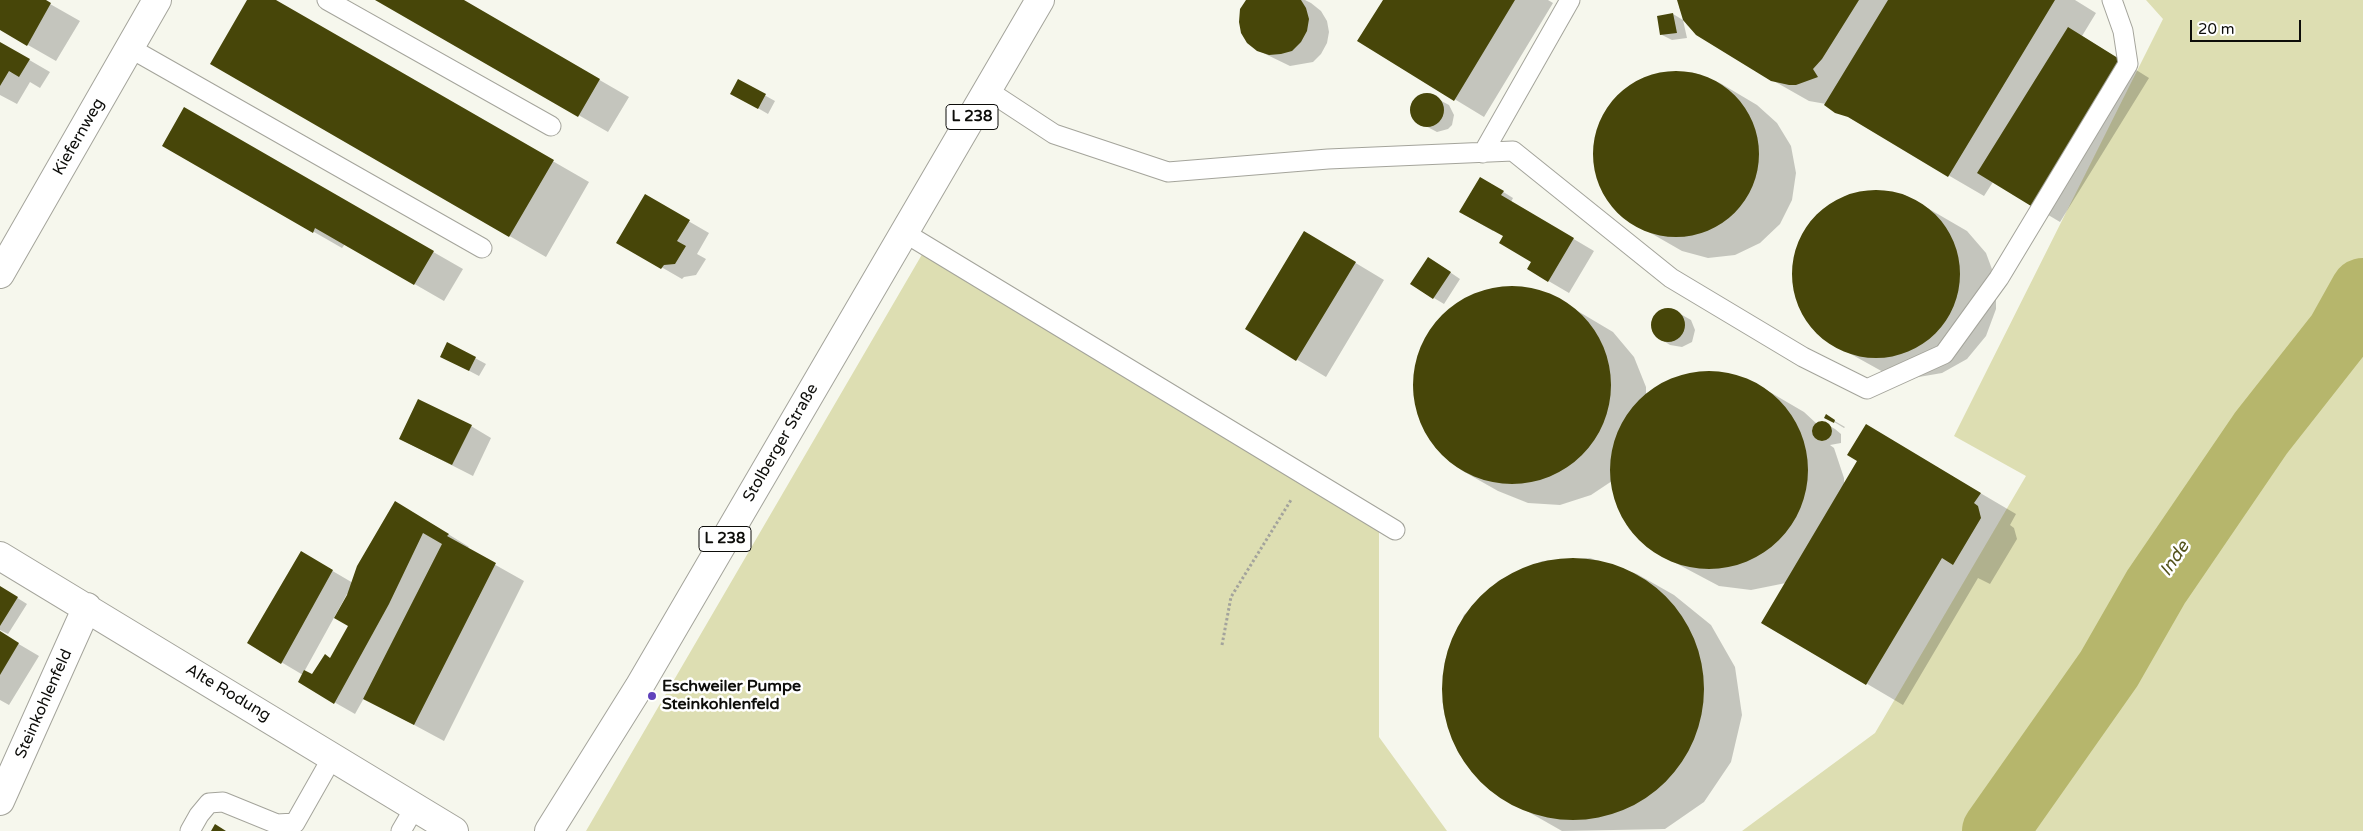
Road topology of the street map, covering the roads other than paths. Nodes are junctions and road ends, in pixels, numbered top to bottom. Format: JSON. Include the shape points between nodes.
{"nodes":[{"id":1,"x":157,"y":0,"type":"edge"},
{"id":2,"x":327,"y":0,"type":"edge"},
{"id":3,"x":1040,"y":0,"type":"edge"},
{"id":4,"x":1570,"y":0,"type":"edge"},
{"id":5,"x":2112,"y":0,"type":"edge"},
{"id":6,"x":130,"y":48,"type":"junction"},
{"id":7,"x":987,"y":90,"type":"junction"},
{"id":8,"x":551,"y":126,"type":"dead end"},
{"id":9,"x":1483,"y":153,"type":"junction"},
{"id":10,"x":904,"y":234,"type":"junction"},
{"id":11,"x":482,"y":248,"type":"dead end"},
{"id":12,"x":0,"y":274,"type":"edge"},
{"id":13,"x":1395,"y":530,"type":"dead end"},
{"id":14,"x":0,"y":556,"type":"edge"},
{"id":15,"x":87,"y":607,"type":"junction"},
{"id":16,"x":333,"y":756,"type":"junction"},
{"id":17,"x":0,"y":801,"type":"edge"},
{"id":18,"x":416,"y":807,"type":"junction"},
{"id":19,"x":301,"y":827,"type":"edge"},
{"id":20,"x":190,"y":831,"type":"edge"},
{"id":21,"x":401,"y":831,"type":"edge"},
{"id":22,"x":454,"y":831,"type":"edge"},
{"id":23,"x":549,"y":831,"type":"edge"}],
"edges":[{"from":1,"to":6,"type":"street","name":"Kiefernweg"},
{"from":2,"to":8,"type":"lane"},
{"from":3,"to":7,"type":"street","number":"L 238"},
{"from":4,"to":9,"type":"lane"},
{"from":5,"to":9,"type":"lane","via":[[2123,31],[2128,64],[1999,278],[1944,354],[1867,389],[1804,357],[1671,278],[1513,151]]},
{"from":6,"to":11,"type":"lane"},
{"from":6,"to":12,"type":"street","name":"Kiefernweg"},
{"from":7,"to":9,"type":"lane","via":[[1054,134],[1168,172],[1328,159]]},
{"from":7,"to":10,"type":"street","number":"L 238"},
{"from":10,"to":13,"type":"lane"},
{"from":10,"to":23,"type":"street","name":"Stolberger Straße","number":"L 238","via":[[639,687]]},
{"from":14,"to":15,"type":"street","name":"Alte Rodung"},
{"from":15,"to":16,"type":"street","name":"Alte Rodung"},
{"from":15,"to":17,"type":"street","name":"Steinkohlenfeld"},
{"from":16,"to":18,"type":"street","name":"Alte Rodung"},
{"from":16,"to":19,"type":"lane"},
{"from":18,"to":21,"type":"lane"},
{"from":18,"to":22,"type":"street","name":"Alte Rodung"},
{"from":19,"to":20,"type":"lane","via":[[277,824],[223,802],[209,803]]}]}
